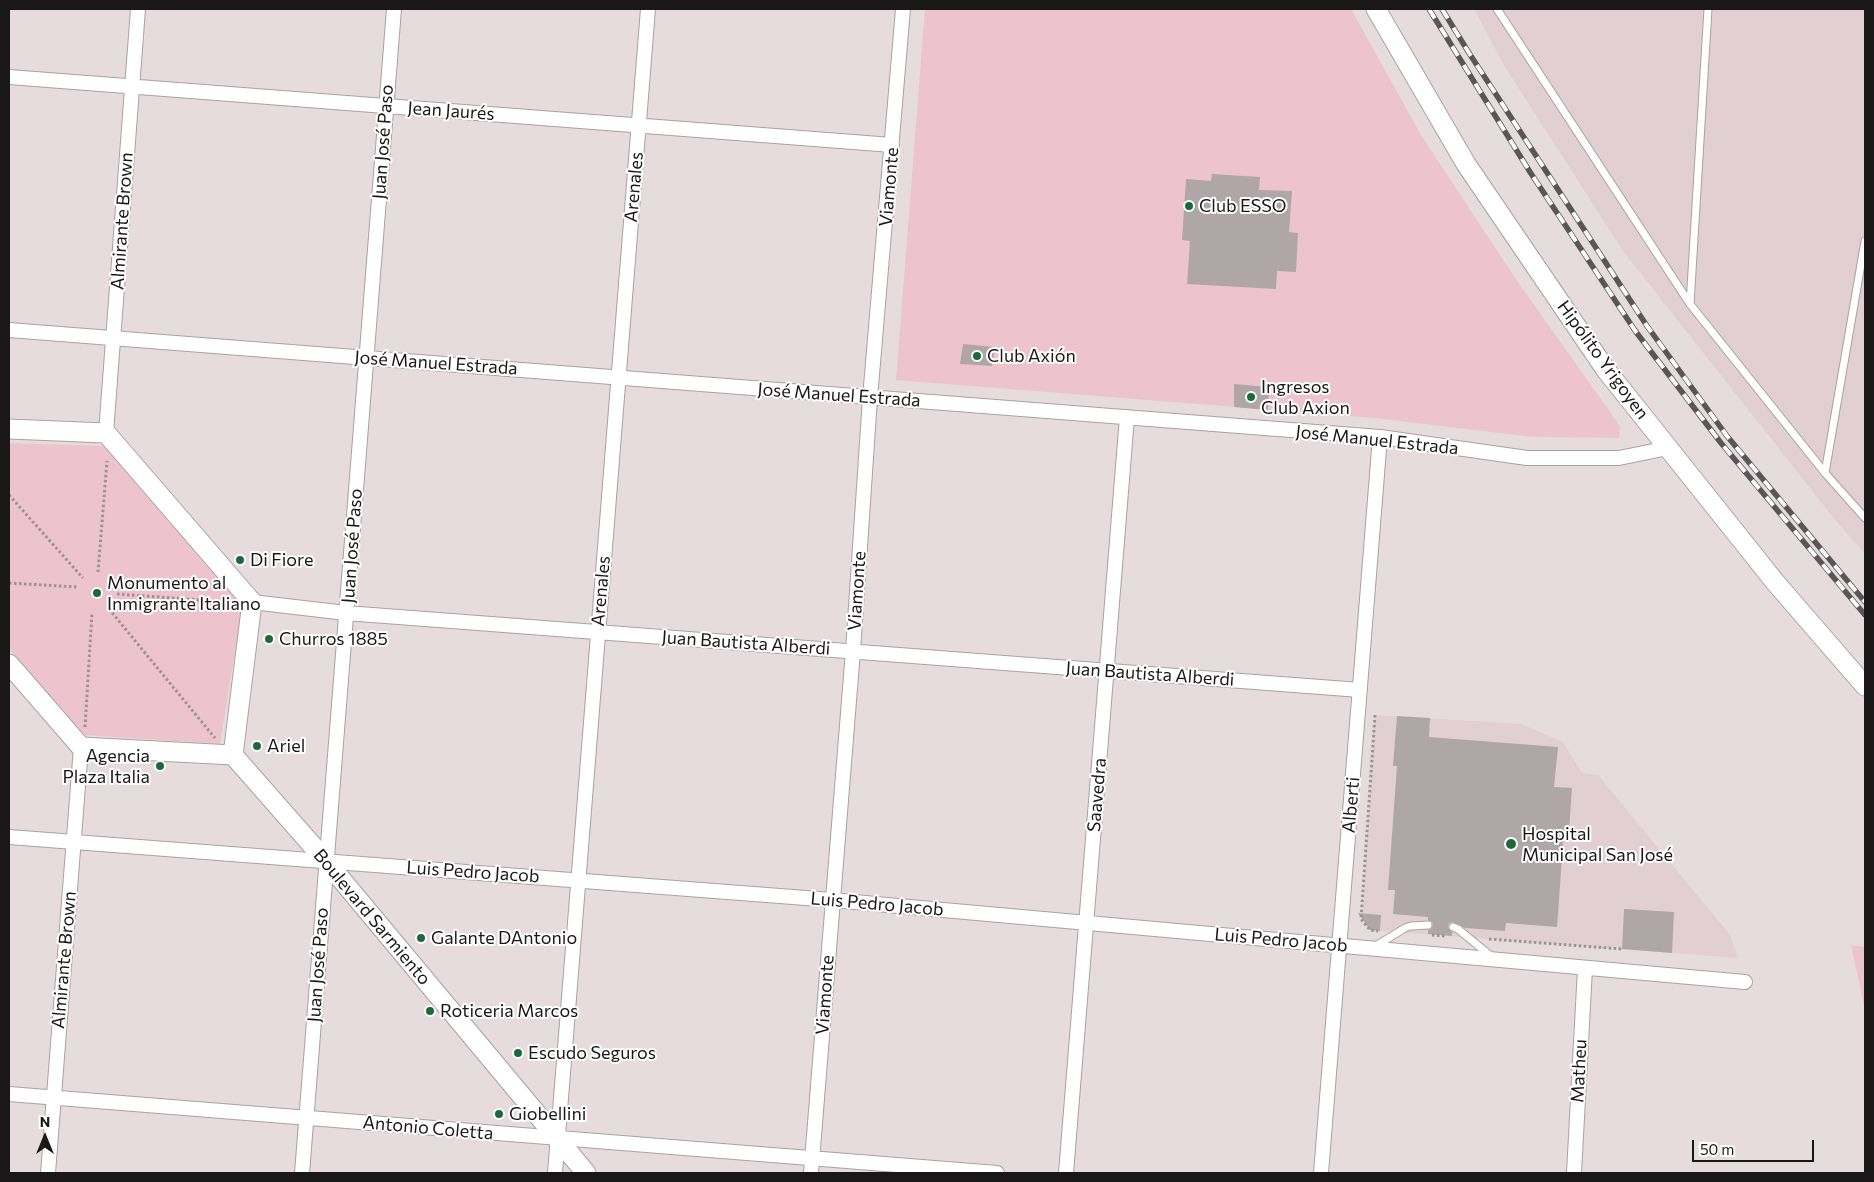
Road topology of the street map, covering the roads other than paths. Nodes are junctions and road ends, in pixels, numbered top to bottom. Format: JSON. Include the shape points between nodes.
{"nodes":[{"id":1,"x":138,"y":9,"type":"edge"},
{"id":2,"x":394,"y":9,"type":"edge"},
{"id":3,"x":648,"y":9,"type":"edge"},
{"id":4,"x":903,"y":9,"type":"edge"},
{"id":5,"x":1376,"y":9,"type":"edge"},
{"id":6,"x":1497,"y":9,"type":"edge"},
{"id":7,"x":1708,"y":9,"type":"edge"},
{"id":8,"x":9,"y":77,"type":"edge"},
{"id":9,"x":132,"y":86,"type":"junction"},
{"id":10,"x":386,"y":106,"type":"junction"},
{"id":11,"x":639,"y":126,"type":"junction"},
{"id":12,"x":892,"y":145,"type":"junction"},
{"id":13,"x":1865,"y":241,"type":"edge"},
{"id":14,"x":1690,"y":304,"type":"junction"},
{"id":15,"x":9,"y":330,"type":"edge"},
{"id":16,"x":113,"y":338,"type":"junction"},
{"id":17,"x":366,"y":358,"type":"junction"},
{"id":18,"x":618,"y":378,"type":"junction"},
{"id":19,"x":870,"y":398,"type":"junction"},
{"id":20,"x":1127,"y":417,"type":"junction"},
{"id":21,"x":9,"y":429,"type":"edge"},
{"id":22,"x":106,"y":433,"type":"junction"},
{"id":23,"x":1380,"y":437,"type":"junction"},
{"id":24,"x":1668,"y":448,"type":"junction"},
{"id":25,"x":1825,"y":473,"type":"junction"},
{"id":26,"x":1865,"y":518,"type":"edge"},
{"id":27,"x":243,"y":602,"type":"junction"},
{"id":28,"x":346,"y":613,"type":"junction"},
{"id":29,"x":598,"y":632,"type":"junction"},
{"id":30,"x":853,"y":651,"type":"junction"},
{"id":31,"x":9,"y":664,"type":"edge"},
{"id":32,"x":1106,"y":671,"type":"junction"},
{"id":33,"x":1865,"y":686,"type":"edge"},
{"id":34,"x":1360,"y":690,"type":"junction"},
{"id":35,"x":83,"y":741,"type":"junction"},
{"id":36,"x":226,"y":749,"type":"junction"},
{"id":37,"x":9,"y":837,"type":"edge"},
{"id":38,"x":74,"y":842,"type":"junction"},
{"id":39,"x":326,"y":861,"type":"junction"},
{"id":40,"x":578,"y":879,"type":"junction"},
{"id":41,"x":832,"y":900,"type":"junction"},
{"id":42,"x":1086,"y":923,"type":"junction"},
{"id":43,"x":1428,"y":925,"type":"dead end"},
{"id":44,"x":1453,"y":928,"type":"dead end"},
{"id":45,"x":1340,"y":946,"type":"junction"},
{"id":46,"x":1371,"y":948,"type":"junction"},
{"id":47,"x":1495,"y":959,"type":"junction"},
{"id":48,"x":1584,"y":968,"type":"junction"},
{"id":49,"x":1745,"y":982,"type":"dead end"},
{"id":50,"x":9,"y":1094,"type":"edge"},
{"id":51,"x":54,"y":1098,"type":"junction"},
{"id":52,"x":306,"y":1118,"type":"junction"},
{"id":53,"x":557,"y":1138,"type":"junction"},
{"id":54,"x":812,"y":1158,"type":"junction"},
{"id":55,"x":48,"y":1173,"type":"edge"},
{"id":56,"x":302,"y":1173,"type":"edge"},
{"id":57,"x":555,"y":1173,"type":"edge"},
{"id":58,"x":586,"y":1173,"type":"edge"},
{"id":59,"x":811,"y":1173,"type":"edge"},
{"id":60,"x":997,"y":1173,"type":"edge"},
{"id":61,"x":1066,"y":1173,"type":"edge"},
{"id":62,"x":1321,"y":1173,"type":"edge"},
{"id":63,"x":1574,"y":1173,"type":"edge"}],
"edges":[{"from":1,"to":9,"type":"street","name":"Almirante Brown"},
{"from":2,"to":10,"type":"street","name":"Juan José Paso"},
{"from":3,"to":11,"type":"street","name":"Arenales"},
{"from":4,"to":12,"type":"street","name":"Viamonte"},
{"from":5,"to":24,"type":"main road","name":"Hipólito Yrigoyen","via":[[1466,164],[1606,370]]},
{"from":6,"to":14,"type":"lane"},
{"from":7,"to":14,"type":"lane"},
{"from":8,"to":9,"type":"street","name":"Jean Jaurés"},
{"from":9,"to":10,"type":"street","name":"Jean Jaurés"},
{"from":9,"to":16,"type":"street","name":"Almirante Brown"},
{"from":10,"to":11,"type":"street","name":"Jean Jaurés"},
{"from":10,"to":17,"type":"street","name":"Juan José Paso"},
{"from":11,"to":12,"type":"street","name":"Jean Jaurés"},
{"from":11,"to":18,"type":"street","name":"Arenales"},
{"from":12,"to":19,"type":"street","name":"Viamonte"},
{"from":13,"to":25,"type":"lane"},
{"from":14,"to":25,"type":"lane"},
{"from":15,"to":16,"type":"street","name":"José Manuel Estrada"},
{"from":16,"to":17,"type":"street","name":"José Manuel Estrada"},
{"from":16,"to":22,"type":"street","name":"Almirante Brown"},
{"from":17,"to":18,"type":"street","name":"José Manuel Estrada"},
{"from":17,"to":28,"type":"street","name":"Juan José Paso"},
{"from":18,"to":19,"type":"street","name":"José Manuel Estrada"},
{"from":18,"to":29,"type":"street","name":"Arenales"},
{"from":19,"to":20,"type":"street","name":"José Manuel Estrada"},
{"from":19,"to":30,"type":"street","name":"Viamonte"},
{"from":20,"to":23,"type":"street","name":"José Manuel Estrada"},
{"from":20,"to":32,"type":"street","name":"Saavedra"},
{"from":21,"to":22,"type":"main road"},
{"from":22,"to":27,"type":"main road"},
{"from":23,"to":24,"type":"street","name":"José Manuel Estrada","via":[[1527,458],[1619,458]]},
{"from":23,"to":34,"type":"street","name":"Alberti"},
{"from":24,"to":33,"type":"main road","name":"Hipólito Yrigoyen","via":[[1775,582]]},
{"from":25,"to":26,"type":"lane"},
{"from":27,"to":28,"type":"street","name":"Juan Bautista Alberdi"},
{"from":27,"to":36,"type":"main road"},
{"from":28,"to":29,"type":"street","name":"Juan Bautista Alberdi"},
{"from":28,"to":39,"type":"street","name":"Juan José Paso"},
{"from":29,"to":30,"type":"street","name":"Juan Bautista Alberdi"},
{"from":29,"to":40,"type":"street","name":"Arenales"},
{"from":30,"to":32,"type":"street","name":"Juan Bautista Alberdi"},
{"from":30,"to":41,"type":"street","name":"Viamonte"},
{"from":31,"to":35,"type":"main road"},
{"from":32,"to":34,"type":"street","name":"Juan Bautista Alberdi"},
{"from":32,"to":42,"type":"street","name":"Saavedra"},
{"from":34,"to":45,"type":"street","name":"Alberti"},
{"from":35,"to":36,"type":"main road"},
{"from":35,"to":38,"type":"street","name":"Almirante Brown"},
{"from":36,"to":39,"type":"main road","name":"Boulevard Sarmiento"},
{"from":37,"to":38,"type":"street","name":"Luis Pedro Jacob"},
{"from":38,"to":39,"type":"street","name":"Luis Pedro Jacob"},
{"from":38,"to":51,"type":"street","name":"Almirante Brown"},
{"from":39,"to":40,"type":"street","name":"Luis Pedro Jacob"},
{"from":39,"to":52,"type":"street","name":"Juan José Paso"},
{"from":39,"to":53,"type":"main road","name":"Boulevard Sarmiento"},
{"from":40,"to":41,"type":"street","name":"Luis Pedro Jacob"},
{"from":40,"to":53,"type":"street","name":"Arenales"},
{"from":41,"to":42,"type":"street","name":"Luis Pedro Jacob"},
{"from":41,"to":54,"type":"street","name":"Viamonte"},
{"from":42,"to":45,"type":"street","name":"Luis Pedro Jacob"},
{"from":42,"to":61,"type":"street","name":"Saavedra"},
{"from":43,"to":46,"type":"lane","via":[[1410,926]]},
{"from":44,"to":47,"type":"lane"},
{"from":45,"to":46,"type":"street","name":"Luis Pedro Jacob"},
{"from":45,"to":62,"type":"street","name":"Alberti"},
{"from":46,"to":47,"type":"street","name":"Luis Pedro Jacob"},
{"from":47,"to":48,"type":"street","name":"Luis Pedro Jacob"},
{"from":48,"to":49,"type":"street","name":"Luis Pedro Jacob"},
{"from":48,"to":63,"type":"street","name":"Matheu"},
{"from":50,"to":51,"type":"street","name":"Antonio Coletta"},
{"from":51,"to":52,"type":"street","name":"Antonio Coletta"},
{"from":51,"to":55,"type":"street","name":"Almirante Brown"},
{"from":52,"to":53,"type":"street","name":"Antonio Coletta"},
{"from":52,"to":56,"type":"street","name":"Juan José Paso"},
{"from":53,"to":54,"type":"street","name":"Antonio Coletta"},
{"from":53,"to":57,"type":"street","name":"Arenales"},
{"from":53,"to":58,"type":"main road","name":"Boulevard Sarmiento"},
{"from":54,"to":59,"type":"street","name":"Viamonte"},
{"from":54,"to":60,"type":"street","name":"Antonio Coletta"}]}
